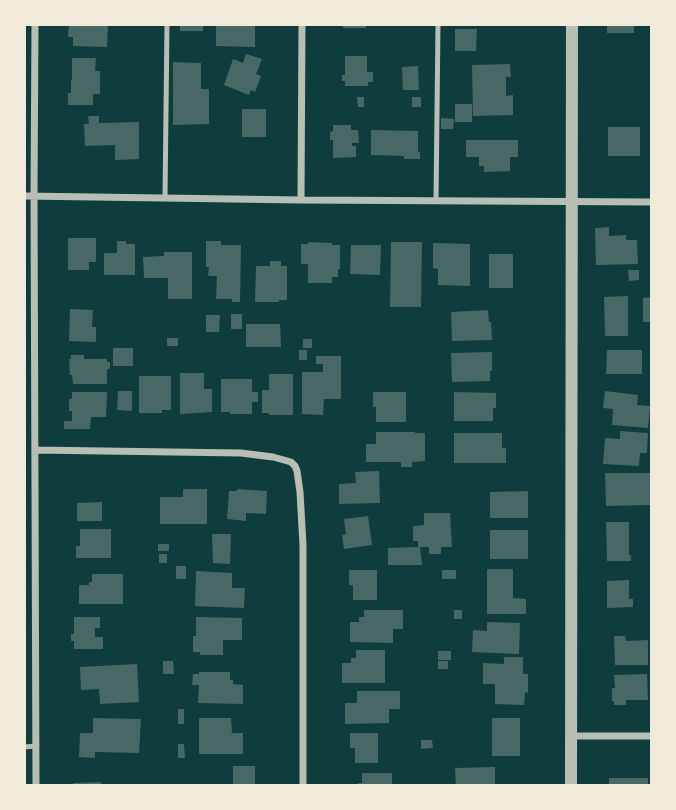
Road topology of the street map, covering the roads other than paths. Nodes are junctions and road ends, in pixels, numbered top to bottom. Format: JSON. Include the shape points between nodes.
{"nodes":[{"id":1,"x":35,"y":24,"type":"edge"},
{"id":2,"x":167,"y":24,"type":"edge"},
{"id":3,"x":302,"y":24,"type":"edge"},
{"id":4,"x":438,"y":24,"type":"edge"},
{"id":5,"x":572,"y":24,"type":"edge"},
{"id":6,"x":24,"y":196,"type":"edge"},
{"id":7,"x":34,"y":196,"type":"junction"},
{"id":8,"x":165,"y":198,"type":"junction"},
{"id":9,"x":301,"y":200,"type":"junction"},
{"id":10,"x":436,"y":201,"type":"junction"},
{"id":11,"x":571,"y":202,"type":"junction"},
{"id":12,"x":652,"y":202,"type":"edge"},
{"id":13,"x":35,"y":450,"type":"junction"},
{"id":14,"x":571,"y":736,"type":"junction"},
{"id":15,"x":652,"y":736,"type":"edge"},
{"id":16,"x":24,"y":747,"type":"edge"},
{"id":17,"x":36,"y":747,"type":"junction"},
{"id":18,"x":36,"y":786,"type":"edge"},
{"id":19,"x":303,"y":786,"type":"edge"},
{"id":20,"x":571,"y":786,"type":"edge"}],
"edges":[{"from":1,"to":7,"type":"street"},
{"from":2,"to":8,"type":"lane"},
{"from":3,"to":9,"type":"street"},
{"from":4,"to":10,"type":"lane"},
{"from":5,"to":11,"type":"street"},
{"from":6,"to":7,"type":"street"},
{"from":7,"to":8,"type":"street"},
{"from":7,"to":13,"type":"street"},
{"from":8,"to":9,"type":"street"},
{"from":9,"to":10,"type":"street"},
{"from":10,"to":11,"type":"street"},
{"from":11,"to":12,"type":"street"},
{"from":11,"to":14,"type":"street"},
{"from":13,"to":17,"type":"street"},
{"from":13,"to":19,"type":"street","via":[[241,453],[273,457],[295,466],[303,545]]},
{"from":14,"to":15,"type":"street"},
{"from":14,"to":20,"type":"street"},
{"from":16,"to":17,"type":"lane"},
{"from":17,"to":18,"type":"street"}]}
